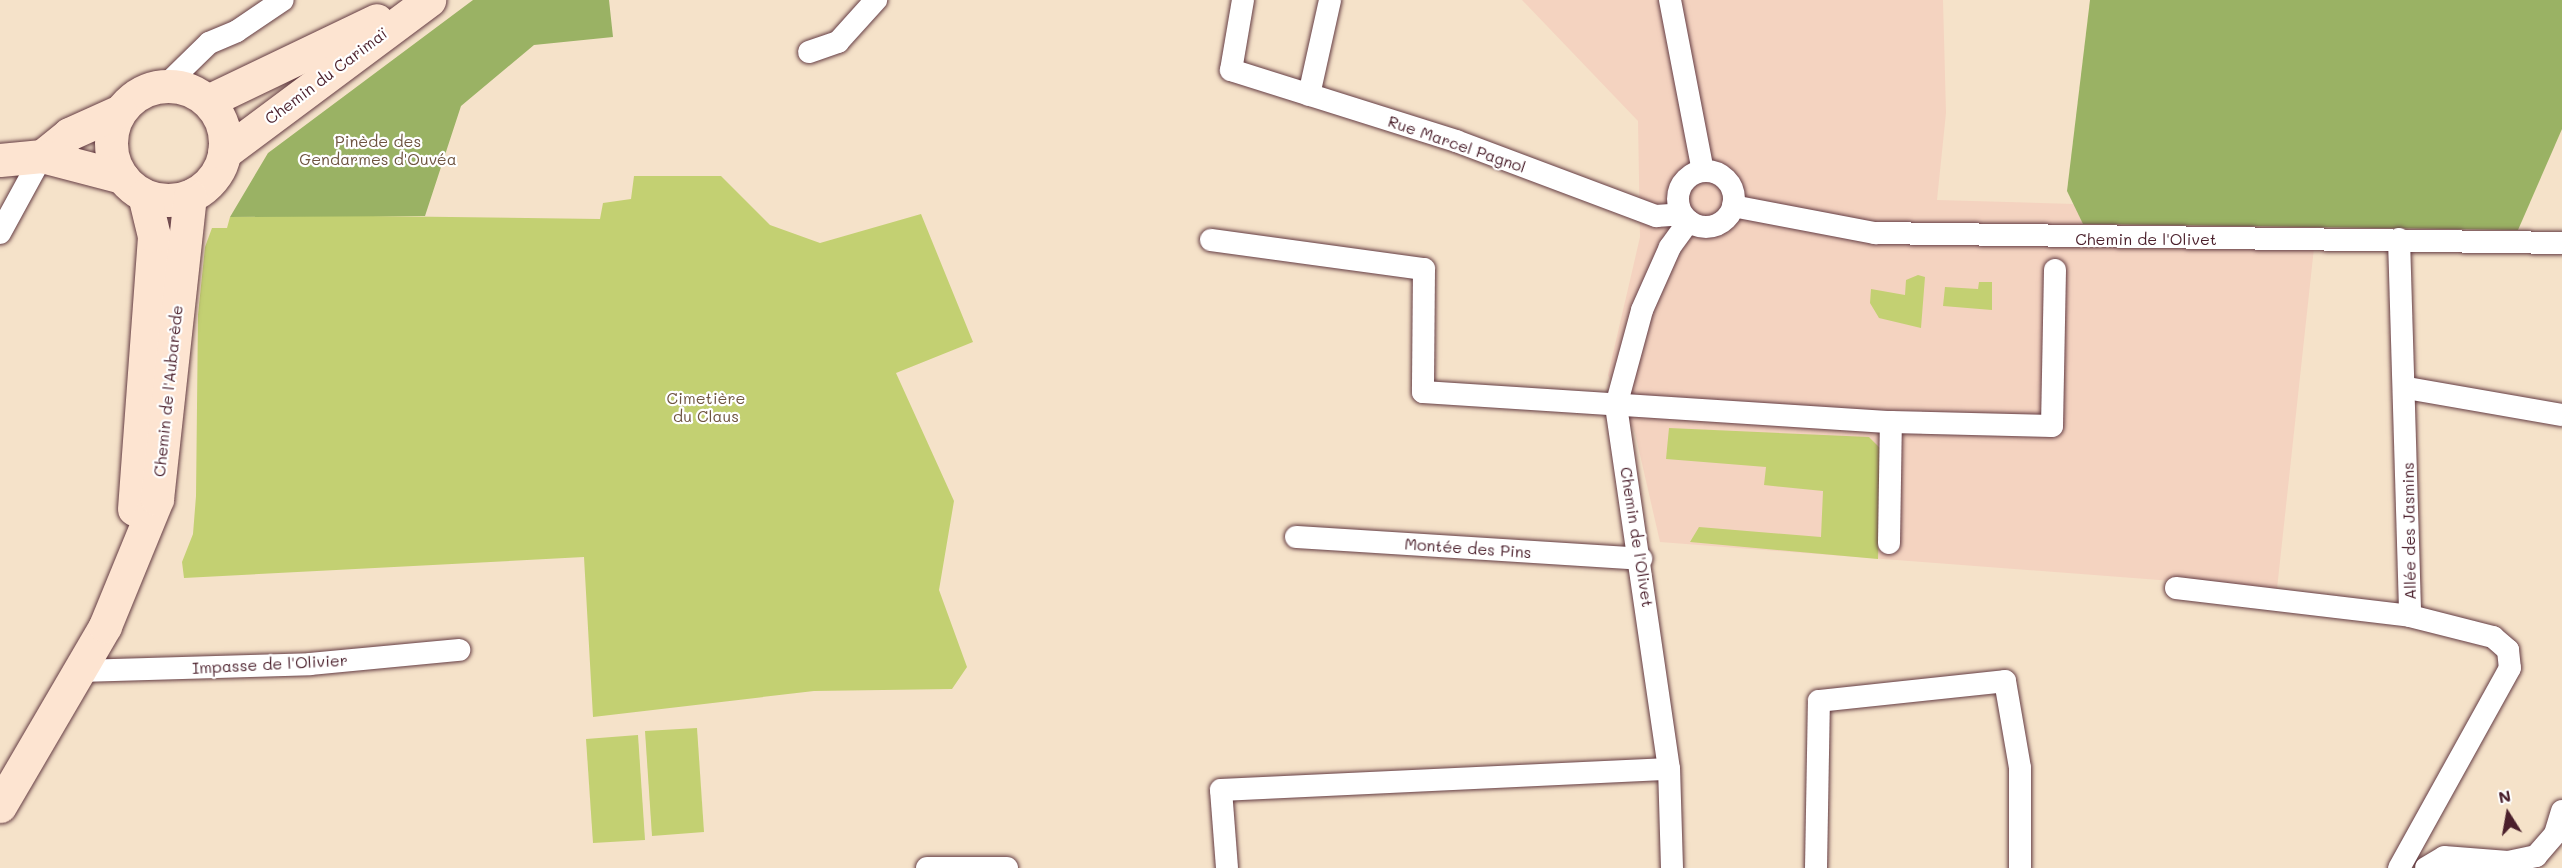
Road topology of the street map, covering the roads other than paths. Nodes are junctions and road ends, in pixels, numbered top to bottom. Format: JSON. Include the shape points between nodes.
{"nodes":[{"id":1,"x":283,"y":0,"type":"edge"},
{"id":2,"x":416,"y":0,"type":"edge"},
{"id":3,"x":429,"y":0,"type":"edge"},
{"id":4,"x":876,"y":0,"type":"edge"},
{"id":5,"x":1244,"y":0,"type":"edge"},
{"id":6,"x":1330,"y":0,"type":"edge"},
{"id":7,"x":1670,"y":0,"type":"edge"},
{"id":8,"x":809,"y":52,"type":"dead end"},
{"id":9,"x":166,"y":85,"type":"junction"},
{"id":10,"x":1309,"y":95,"type":"junction"},
{"id":11,"x":208,"y":101,"type":"junction"},
{"id":12,"x":120,"y":111,"type":"junction"},
{"id":13,"x":224,"y":153,"type":"junction"},
{"id":14,"x":42,"y":156,"type":"junction"},
{"id":15,"x":0,"y":159,"type":"edge"},
{"id":16,"x":1702,"y":171,"type":"junction"},
{"id":17,"x":133,"y":186,"type":"junction"},
{"id":18,"x":190,"y":195,"type":"junction"},
{"id":19,"x":1733,"y":206,"type":"junction"},
{"id":20,"x":1686,"y":218,"type":"junction"},
{"id":21,"x":0,"y":233,"type":"edge"},
{"id":22,"x":2399,"y":239,"type":"junction"},
{"id":23,"x":1211,"y":240,"type":"dead end"},
{"id":24,"x":2562,"y":243,"type":"edge"},
{"id":25,"x":2055,"y":270,"type":"dead end"},
{"id":26,"x":2407,"y":388,"type":"junction"},
{"id":27,"x":1616,"y":406,"type":"junction"},
{"id":28,"x":2562,"y":415,"type":"edge"},
{"id":29,"x":1892,"y":422,"type":"junction"},
{"id":30,"x":1296,"y":537,"type":"dead end"},
{"id":31,"x":1889,"y":543,"type":"dead end"},
{"id":32,"x":1641,"y":559,"type":"junction"},
{"id":33,"x":126,"y":582,"type":"junction"},
{"id":34,"x":2176,"y":588,"type":"dead end"},
{"id":35,"x":2410,"y":616,"type":"junction"},
{"id":36,"x":459,"y":651,"type":"dead end"},
{"id":37,"x":80,"y":671,"type":"junction"},
{"id":38,"x":1669,"y":769,"type":"junction"},
{"id":39,"x":0,"y":806,"type":"edge"},
{"id":40,"x":2562,"y":811,"type":"edge"},
{"id":41,"x":927,"y":868,"type":"edge"},
{"id":42,"x":1007,"y":868,"type":"edge"},
{"id":43,"x":1227,"y":868,"type":"edge"},
{"id":44,"x":1672,"y":868,"type":"edge"},
{"id":45,"x":1816,"y":868,"type":"edge"},
{"id":46,"x":2020,"y":868,"type":"edge"},
{"id":47,"x":2399,"y":868,"type":"edge"},
{"id":48,"x":2426,"y":868,"type":"edge"}],
"edges":[{"from":1,"to":9,"type":"street","via":[[237,31],[209,43]]},
{"from":2,"to":11,"type":"main road","name":"Chemin du Carimaï"},
{"from":3,"to":13,"type":"main road","name":"Chemin du Carimaï"},
{"from":4,"to":8,"type":"street","via":[[838,42]]},
{"from":5,"to":10,"type":"street","name":"Rue Marcel Pagnol","via":[[1231,70]]},
{"from":6,"to":10,"type":"street"},
{"from":7,"to":16,"type":"street"},
{"from":9,"to":11,"type":"main road"},
{"from":9,"to":12,"type":"main road","via":[[140,92]]},
{"from":10,"to":20,"type":"street","name":"Rue Marcel Pagnol","via":[[1456,141],[1656,216]]},
{"from":11,"to":13,"type":"main road","via":[[222,125]]},
{"from":12,"to":14,"type":"main road","via":[[69,134]]},
{"from":12,"to":17,"type":"main road","via":[[110,145]]},
{"from":13,"to":18,"type":"main road","via":[[218,171]]},
{"from":14,"to":15,"type":"main road"},
{"from":14,"to":17,"type":"main road"},
{"from":14,"to":21,"type":"street"},
{"from":16,"to":19,"type":"street","via":[[1727,181]]},
{"from":16,"to":20,"type":"street","via":[[1680,186]]},
{"from":17,"to":18,"type":"main road","via":[[175,200]]},
{"from":17,"to":33,"type":"main road","name":"Chemin de l'Aubarède","via":[[154,236]]},
{"from":18,"to":33,"type":"main road","name":"Chemin de l'Aubarède","via":[[157,499]]},
{"from":19,"to":20,"type":"street","via":[[1715,225]]},
{"from":19,"to":22,"type":"street","name":"Chemin de l'Olivet","via":[[1875,233],[2052,239]]},
{"from":20,"to":27,"type":"street","name":"Chemin de l'Olivet","via":[[1642,310]]},
{"from":22,"to":24,"type":"street","name":"Chemin de l'Olivet"},
{"from":22,"to":26,"type":"street","name":"Allée des Jasmins"},
{"from":23,"to":27,"type":"street","via":[[1424,269],[1423,392]]},
{"from":25,"to":29,"type":"street","via":[[2052,426]]},
{"from":26,"to":28,"type":"street"},
{"from":26,"to":35,"type":"street","name":"Allée des Jasmins"},
{"from":27,"to":29,"type":"street"},
{"from":27,"to":32,"type":"street","name":"Chemin de l'Olivet"},
{"from":29,"to":31,"type":"street"},
{"from":30,"to":32,"type":"street","name":"Montée des Pins"},
{"from":32,"to":38,"type":"street","name":"Chemin de l'Olivet"},
{"from":33,"to":37,"type":"main road","name":"Chemin de l'Aubarède"},
{"from":34,"to":35,"type":"street"},
{"from":35,"to":47,"type":"street","name":"Allée des Jasmins","via":[[2493,637],[2508,651],[2510,668]]},
{"from":36,"to":37,"type":"street","name":"Impasse de l'Olivier","via":[[310,664]]},
{"from":37,"to":39,"type":"main road","name":"Chemin de l'Aubarède"},
{"from":38,"to":43,"type":"street","via":[[1221,790]]},
{"from":38,"to":44,"type":"street","name":"Chemin de l'Olivet"},
{"from":40,"to":48,"type":"street","via":[[2555,834],[2536,856],[2508,862],[2444,857]]},
{"from":41,"to":42,"type":"street","via":[[998,864]]},
{"from":45,"to":46,"type":"street","via":[[1819,701],[2006,681],[2020,768]]}]}
